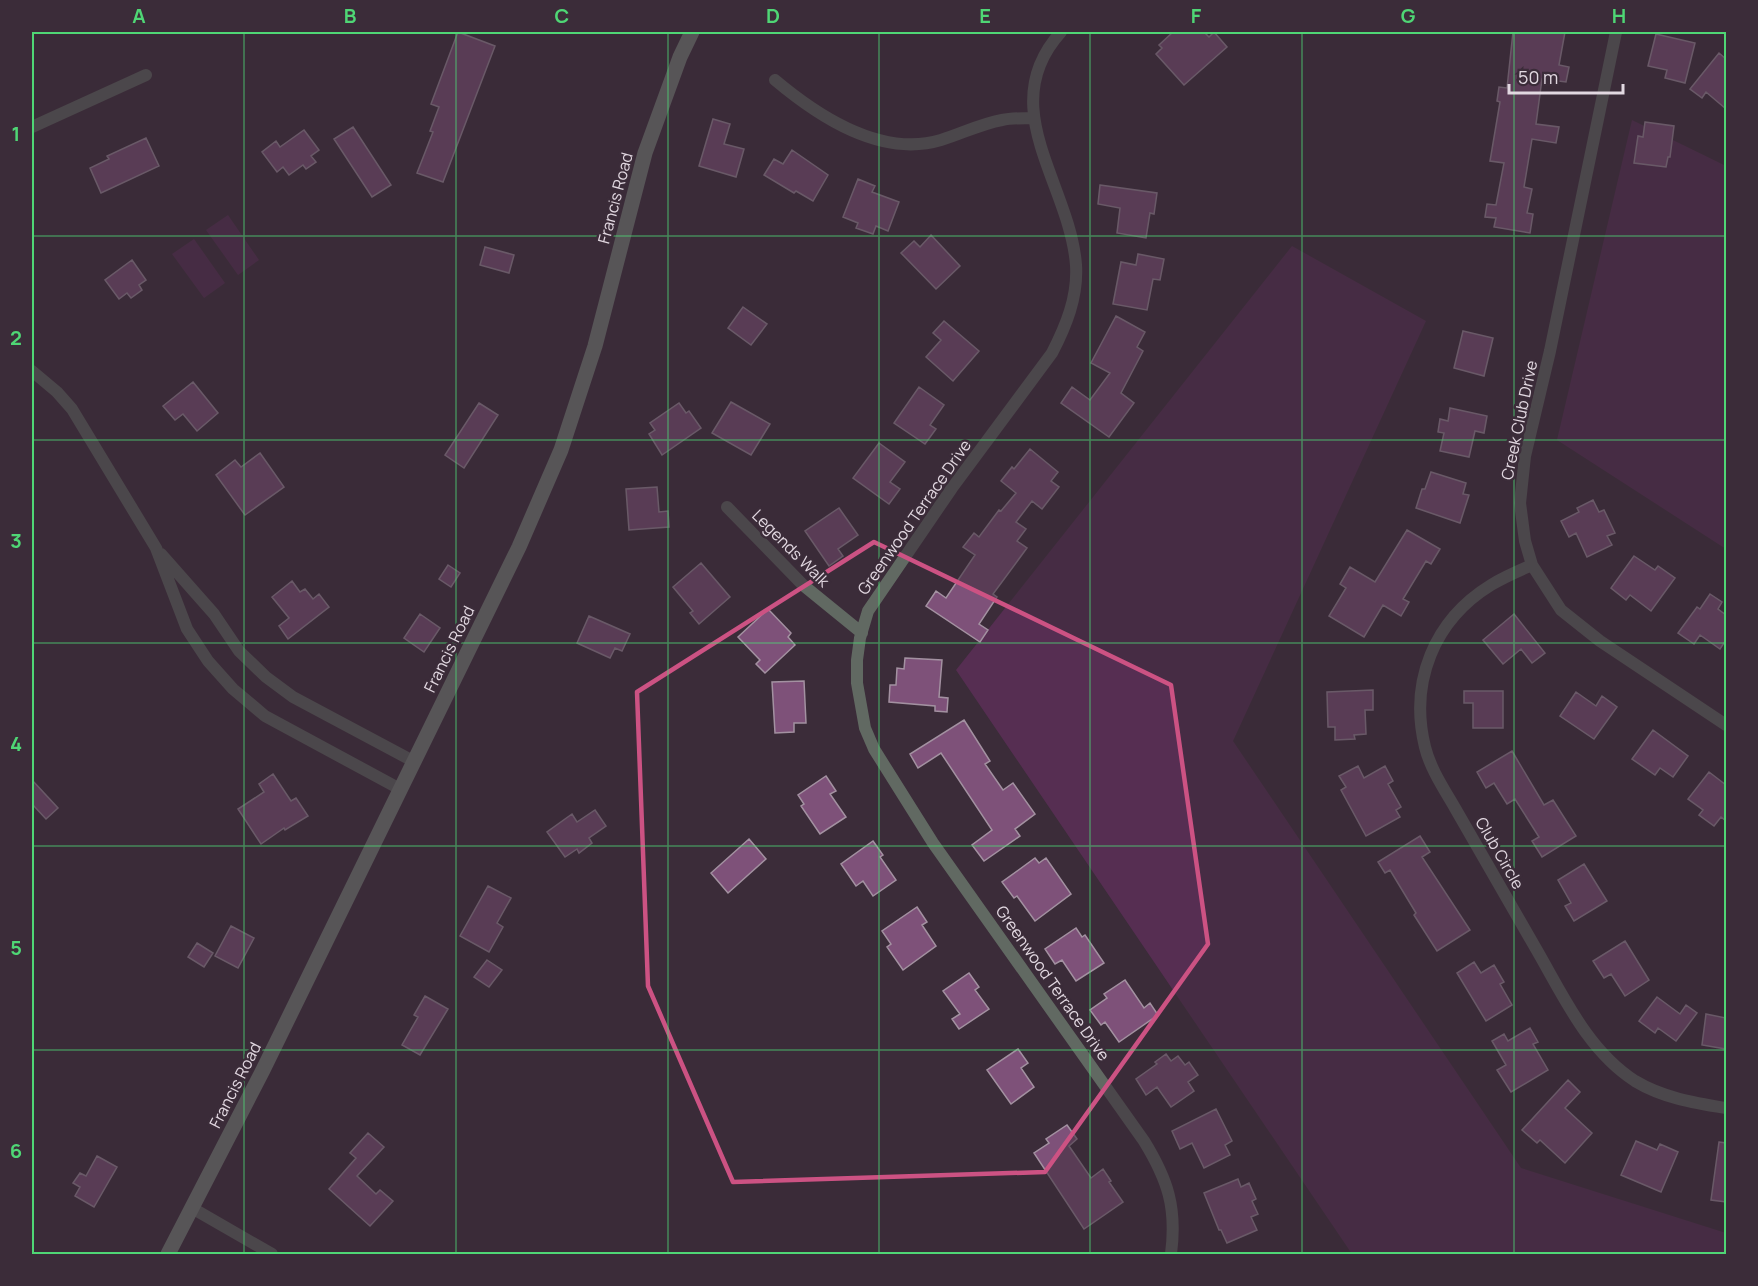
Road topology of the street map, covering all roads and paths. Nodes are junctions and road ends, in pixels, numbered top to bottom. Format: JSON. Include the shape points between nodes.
{"nodes":[{"id":1,"x":692,"y":32,"type":"edge"},
{"id":2,"x":1061,"y":32,"type":"edge"},
{"id":3,"x":1616,"y":32,"type":"edge"},
{"id":4,"x":146,"y":75,"type":"dead end"},
{"id":5,"x":775,"y":80,"type":"dead end"},
{"id":6,"x":1034,"y":117,"type":"junction"},
{"id":7,"x":32,"y":127,"type":"edge"},
{"id":8,"x":32,"y":370,"type":"edge"},
{"id":9,"x":727,"y":507,"type":"dead end"},
{"id":10,"x":156,"y":548,"type":"junction"},
{"id":11,"x":1532,"y":565,"type":"junction"},
{"id":12,"x":862,"y":633,"type":"junction"},
{"id":13,"x":1726,"y":725,"type":"edge"},
{"id":14,"x":413,"y":761,"type":"junction"},
{"id":15,"x":400,"y":789,"type":"junction"},
{"id":16,"x":1726,"y":1108,"type":"edge"},
{"id":17,"x":192,"y":1208,"type":"junction"},
{"id":18,"x":168,"y":1254,"type":"edge"},
{"id":19,"x":272,"y":1254,"type":"edge"},
{"id":20,"x":1171,"y":1254,"type":"edge"}],
"edges":[{"from":1,"to":14,"type":"street","name":"Francis Road","via":[[645,153],[595,346],[561,450],[519,547]]},
{"from":2,"to":6,"type":"street","name":"Greenwood Terrace Drive","via":[[1041,62],[1034,83]]},
{"from":3,"to":11,"type":"street","name":"Creek Club Drive","via":[[1525,456],[1520,503]]},
{"from":4,"to":7,"type":"street"},
{"from":5,"to":6,"type":"street","via":[[831,120],[872,139],[895,144],[940,141],[1001,120]]},
{"from":6,"to":12,"type":"street","name":"Greenwood Terrace Drive","via":[[1071,234],[1076,266],[1070,311],[1052,353],[952,488],[868,612]]},
{"from":8,"to":10,"type":"street","via":[[72,409]]},
{"from":9,"to":12,"type":"street","name":"Legends Walk","via":[[803,585]]},
{"from":10,"to":14,"type":"street","via":[[214,614],[239,651],[266,677],[293,697]]},
{"from":10,"to":15,"type":"street","via":[[187,629],[233,689],[265,716]]},
{"from":11,"to":13,"type":"street","name":"Creek Club Drive","via":[[1561,610]]},
{"from":11,"to":16,"type":"street","name":"Club Circle","via":[[1472,598],[1440,634],[1422,678],[1419,702],[1425,748],[1450,800],[1574,1015],[1601,1052],[1635,1081],[1656,1092]]},
{"from":12,"to":20,"type":"street","name":"Greenwood Terrace Drive","via":[[857,660],[859,706],[874,749],[933,843],[1160,1167],[1173,1211]]},
{"from":14,"to":15,"type":"street","name":"Francis Road"},
{"from":15,"to":17,"type":"street","name":"Francis Road"},
{"from":17,"to":18,"type":"street","name":"Francis Road"},
{"from":17,"to":19,"type":"street"}]}
